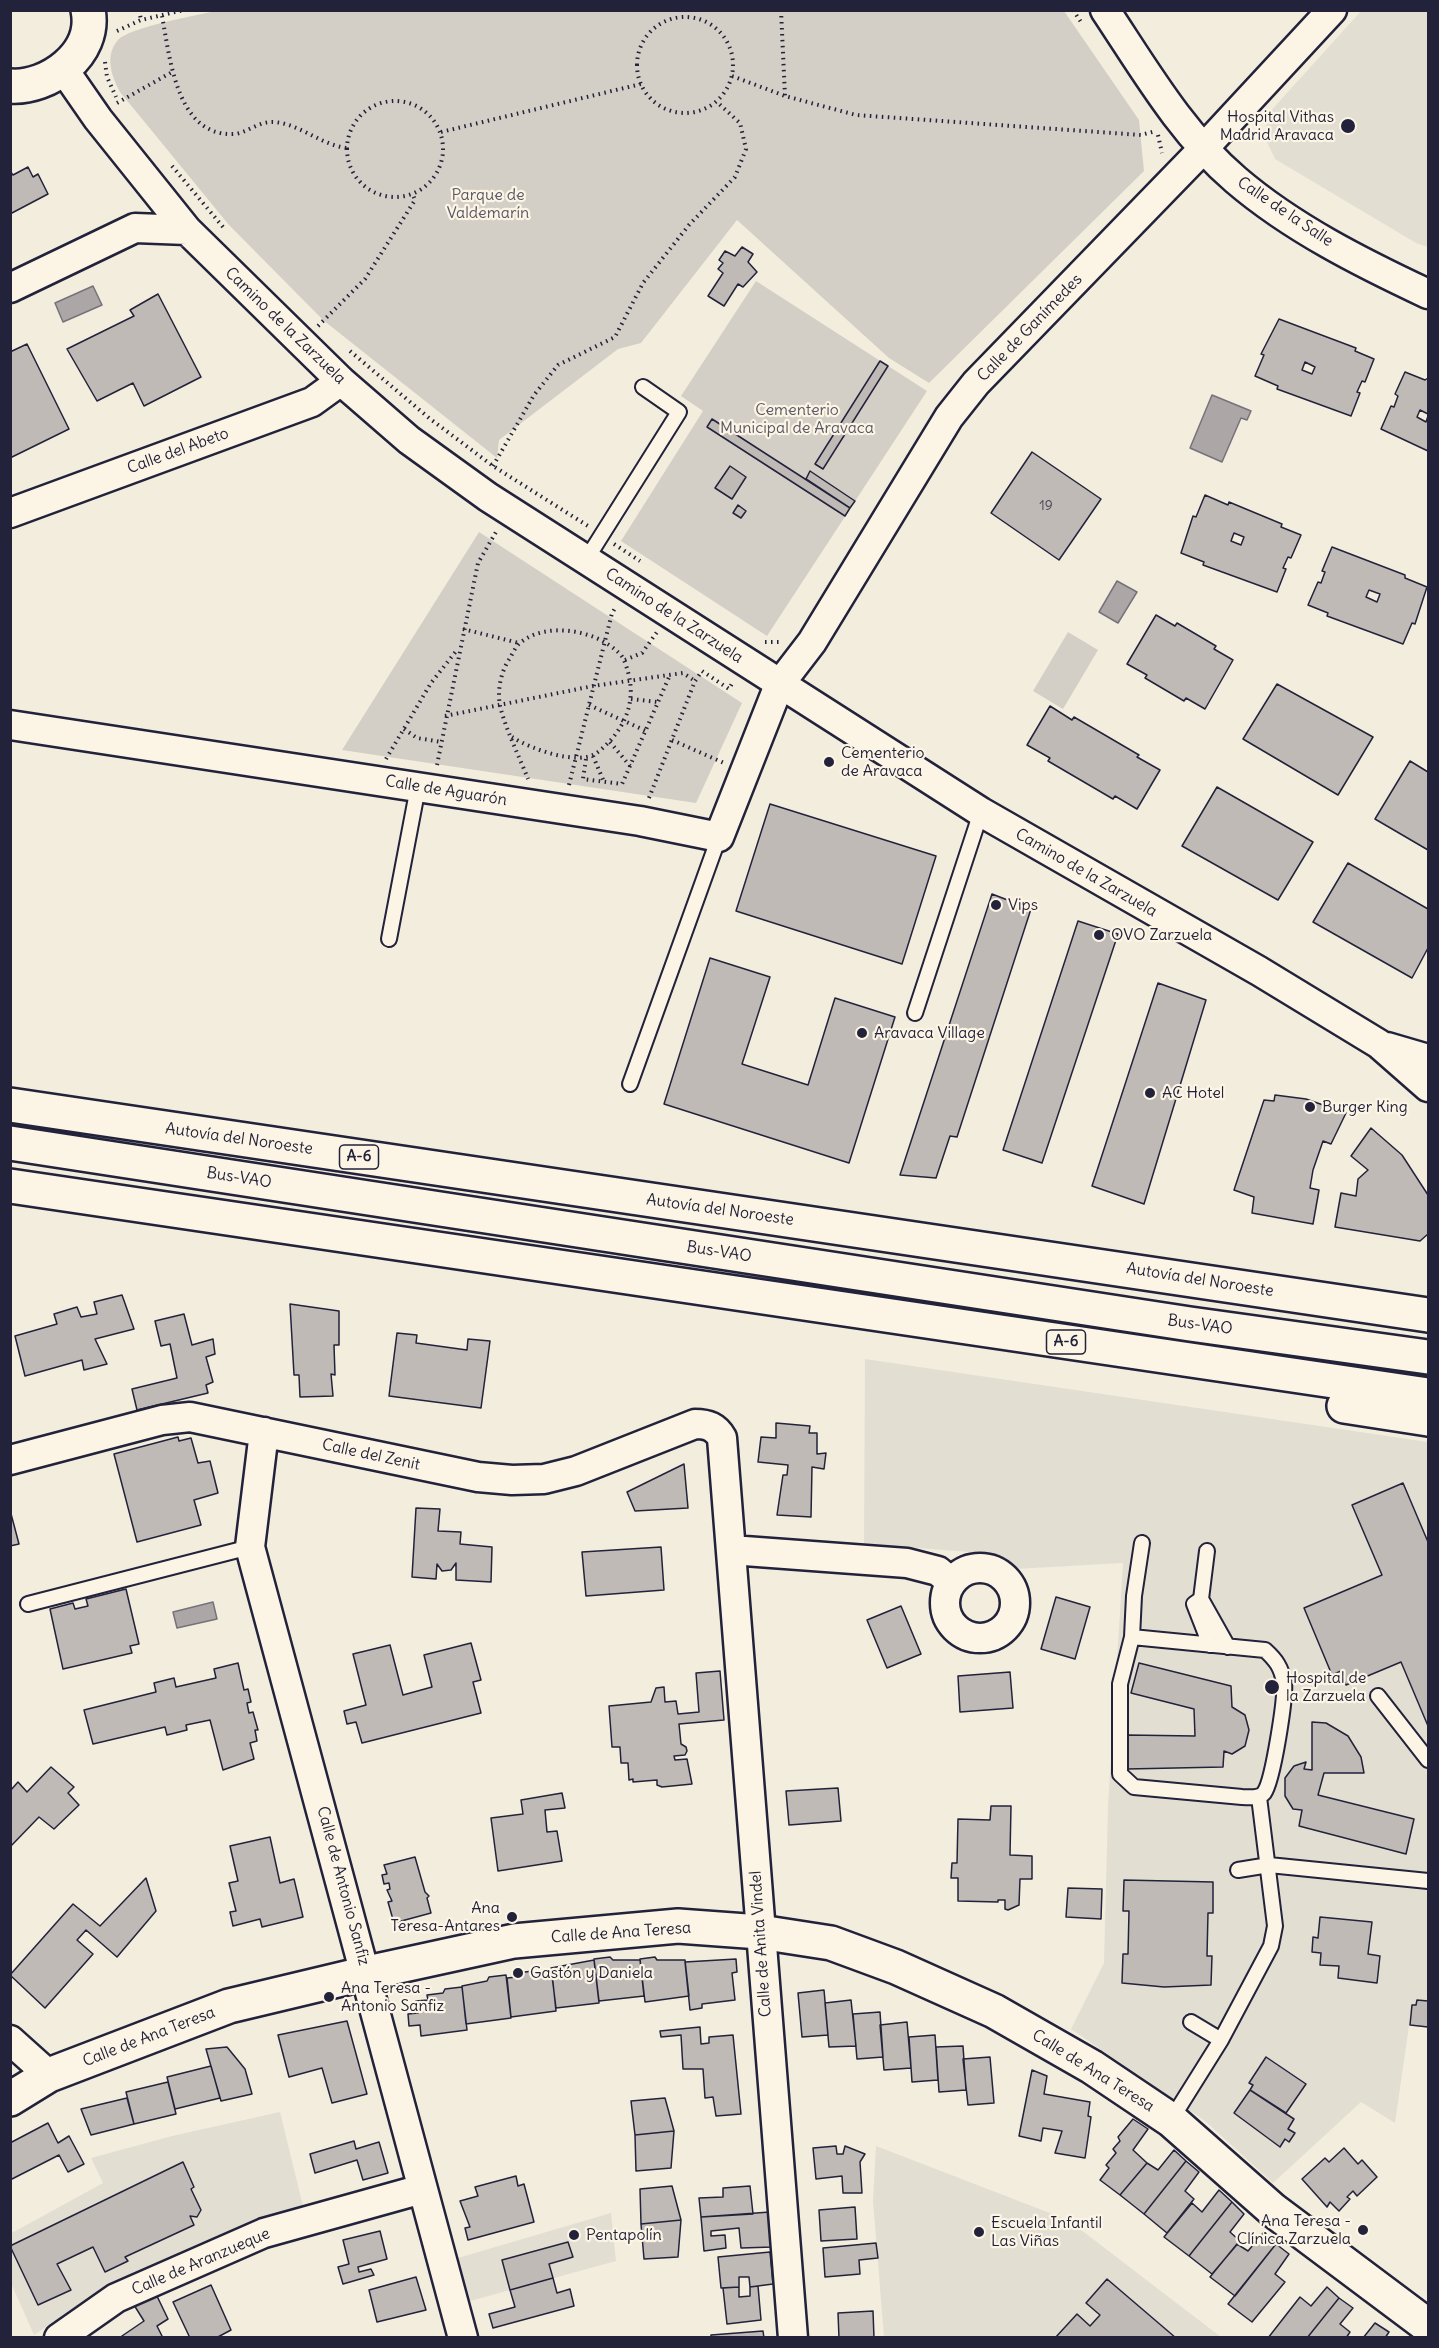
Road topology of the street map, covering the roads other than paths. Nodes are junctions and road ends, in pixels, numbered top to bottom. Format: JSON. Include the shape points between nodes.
{"nodes":[{"id":1,"x":1332,"y":10,"type":"edge"},
{"id":2,"x":98,"y":19,"type":"edge"},
{"id":3,"x":1095,"y":20,"type":"edge"},
{"id":4,"x":64,"y":70,"type":"junction"},
{"id":5,"x":10,"y":86,"type":"edge"},
{"id":6,"x":1204,"y":148,"type":"junction"},
{"id":7,"x":142,"y":177,"type":"junction"},
{"id":8,"x":187,"y":230,"type":"junction"},
{"id":9,"x":100,"y":243,"type":"junction"},
{"id":10,"x":10,"y":288,"type":"edge"},
{"id":11,"x":1428,"y":294,"type":"edge"},
{"id":12,"x":341,"y":381,"type":"junction"},
{"id":13,"x":643,"y":387,"type":"dead end"},
{"id":14,"x":10,"y":513,"type":"edge"},
{"id":15,"x":586,"y":560,"type":"junction"},
{"id":16,"x":779,"y":685,"type":"junction"},
{"id":17,"x":10,"y":725,"type":"edge"},
{"id":18,"x":426,"y":788,"type":"junction"},
{"id":19,"x":981,"y":812,"type":"junction"},
{"id":20,"x":719,"y":837,"type":"junction"},
{"id":21,"x":389,"y":939,"type":"dead end"},
{"id":22,"x":915,"y":1013,"type":"dead end"},
{"id":23,"x":1379,"y":1044,"type":"junction"},
{"id":24,"x":1428,"y":1059,"type":"edge"},
{"id":25,"x":10,"y":1082,"type":"edge"},
{"id":26,"x":630,"y":1084,"type":"dead end"},
{"id":27,"x":1428,"y":1087,"type":"edge"},
{"id":28,"x":10,"y":1105,"type":"edge"},
{"id":29,"x":10,"y":1143,"type":"edge"},
{"id":30,"x":10,"y":1186,"type":"edge"},
{"id":31,"x":708,"y":1209,"type":"junction"},
{"id":32,"x":1058,"y":1259,"type":"junction"},
{"id":33,"x":703,"y":1289,"type":"junction"},
{"id":34,"x":1428,"y":1296,"type":"edge"},
{"id":35,"x":1428,"y":1315,"type":"edge"},
{"id":36,"x":1428,"y":1357,"type":"edge"},
{"id":37,"x":1428,"y":1395,"type":"edge"},
{"id":38,"x":1428,"y":1419,"type":"edge"},
{"id":39,"x":264,"y":1432,"type":"junction"},
{"id":40,"x":722,"y":1438,"type":"joint"},
{"id":41,"x":10,"y":1460,"type":"edge"},
{"id":42,"x":1142,"y":1543,"type":"dead end"},
{"id":43,"x":250,"y":1547,"type":"junction"},
{"id":44,"x":731,"y":1550,"type":"junction"},
{"id":45,"x":1207,"y":1551,"type":"dead end"},
{"id":46,"x":951,"y":1582,"type":"dead end"},
{"id":47,"x":1201,"y":1599,"type":"junction"},
{"id":48,"x":28,"y":1604,"type":"dead end"},
{"id":49,"x":1132,"y":1637,"type":"junction"},
{"id":50,"x":1210,"y":1645,"type":"junction"},
{"id":51,"x":1228,"y":1647,"type":"junction"},
{"id":52,"x":1378,"y":1696,"type":"dead end"},
{"id":53,"x":1428,"y":1760,"type":"edge"},
{"id":54,"x":1259,"y":1797,"type":"junction"},
{"id":55,"x":1269,"y":1865,"type":"junction"},
{"id":56,"x":1238,"y":1870,"type":"dead end"},
{"id":57,"x":1428,"y":1881,"type":"edge"},
{"id":58,"x":760,"y":1932,"type":"junction"},
{"id":59,"x":367,"y":1973,"type":"junction"},
{"id":60,"x":1191,"y":2022,"type":"dead end"},
{"id":61,"x":10,"y":2040,"type":"edge"},
{"id":62,"x":1221,"y":2040,"type":"junction"},
{"id":63,"x":49,"y":2075,"type":"junction"},
{"id":64,"x":10,"y":2099,"type":"edge"},
{"id":65,"x":1171,"y":2120,"type":"junction"},
{"id":66,"x":422,"y":2189,"type":"junction"},
{"id":67,"x":1428,"y":2326,"type":"edge"},
{"id":68,"x":59,"y":2337,"type":"edge"},
{"id":69,"x":463,"y":2337,"type":"edge"},
{"id":70,"x":793,"y":2337,"type":"edge"}],
"edges":[{"from":1,"to":6,"type":"street","name":"Calle de Ganímedes"},
{"from":2,"to":4,"type":"main road"},
{"from":3,"to":6,"type":"street","name":"Calle de la Salle","via":[[1160,122]]},
{"from":4,"to":5,"type":"main road","via":[[28,87]]},
{"from":4,"to":7,"type":"street","name":"Camino de la Zarzuela","via":[[108,110]]},
{"from":6,"to":11,"type":"street","name":"Calle de la Salle","via":[[1237,181],[1282,213],[1353,256]]},
{"from":6,"to":16,"type":"street","name":"Calle de Ganímedes","via":[[976,383],[949,417],[812,642]]},
{"from":7,"to":8,"type":"street","name":"Camino de la Zarzuela"},
{"from":7,"to":9,"type":"street","via":[[133,209]]},
{"from":8,"to":9,"type":"street","via":[[135,228]]},
{"from":8,"to":12,"type":"street","name":"Camino de la Zarzuela","via":[[310,335]]},
{"from":9,"to":10,"type":"street"},
{"from":12,"to":14,"type":"street","name":"Calle del Abeto","via":[[312,402]]},
{"from":12,"to":15,"type":"street","name":"Camino de la Zarzuela","via":[[409,440]]},
{"from":13,"to":15,"type":"lane","via":[[679,412]]},
{"from":15,"to":16,"type":"street","name":"Camino de la Zarzuela","via":[[671,614],[751,651]]},
{"from":16,"to":19,"type":"street","name":"Camino de la Zarzuela"},
{"from":16,"to":20,"type":"street"},
{"from":17,"to":18,"type":"street","name":"Calle de Aguarón"},
{"from":18,"to":20,"type":"street","name":"Calle de Aguarón"},
{"from":18,"to":21,"type":"lane"},
{"from":19,"to":22,"type":"lane"},
{"from":19,"to":23,"type":"street","name":"Camino de la Zarzuela"},
{"from":20,"to":26,"type":"lane"},
{"from":23,"to":24,"type":"street","name":"Camino de la Zarzuela"},
{"from":23,"to":27,"type":"street","name":"Camino de la Zarzuela"},
{"from":25,"to":31,"type":"main road","via":[[584,1170]]},
{"from":28,"to":31,"type":"main road","name":"Autovía del Noroeste","number":"A-6"},
{"from":29,"to":36,"type":"main road","name":"Bus-VAO"},
{"from":30,"to":33,"type":"main road","number":"A-6"},
{"from":31,"to":32,"type":"main road","name":"Autovía del Noroeste","number":"A-6"},
{"from":32,"to":34,"type":"main road","via":[[1126,1254]]},
{"from":32,"to":35,"type":"main road","name":"Autovía del Noroeste","number":"A-6"},
{"from":33,"to":37,"type":"main road","number":"A-6"},
{"from":33,"to":38,"type":"main road","via":[[1064,1359]]},
{"from":39,"to":40,"type":"street","name":"Calle del Zenit","via":[[478,1477],[512,1480],[544,1479],[576,1471],[695,1424],[710,1425]]},
{"from":39,"to":41,"type":"street","name":"Calle del Zenit","via":[[190,1417],[162,1420]]},
{"from":39,"to":43,"type":"street","name":"Calle de Antonio Sanfiz"},
{"from":40,"to":44,"type":"street","name":"Calle de Anita Vindel"},
{"from":42,"to":49,"type":"lane"},
{"from":43,"to":48,"type":"lane"},
{"from":43,"to":59,"type":"street","name":"Calle de Antonio Sanfiz"},
{"from":44,"to":46,"type":"street","via":[[907,1563],[938,1571]]},
{"from":44,"to":58,"type":"street","name":"Calle de Anita Vindel"},
{"from":45,"to":47,"type":"lane"},
{"from":47,"to":50,"type":"lane","via":[[1194,1604]]},
{"from":47,"to":51,"type":"lane"},
{"from":49,"to":50,"type":"lane"},
{"from":49,"to":54,"type":"lane","via":[[1120,1684],[1120,1774],[1134,1787]]},
{"from":50,"to":51,"type":"lane"},
{"from":51,"to":54,"type":"lane","via":[[1265,1650],[1278,1663],[1284,1684],[1274,1763],[1265,1792]]},
{"from":52,"to":53,"type":"lane"},
{"from":54,"to":55,"type":"lane"},
{"from":55,"to":56,"type":"lane"},
{"from":55,"to":57,"type":"lane"},
{"from":55,"to":62,"type":"lane","via":[[1275,1926],[1271,1946]]},
{"from":58,"to":59,"type":"main road","name":"Calle de Ana Teresa","via":[[678,1926],[514,1941]]},
{"from":58,"to":65,"type":"main road","name":"Calle de Ana Teresa","via":[[831,1943],[983,2006],[1092,2067]]},
{"from":58,"to":70,"type":"street","name":"Calle de Anita Vindel"},
{"from":59,"to":63,"type":"main road","name":"Calle de Ana Teresa","via":[[229,2006]]},
{"from":59,"to":66,"type":"street","name":"Calle de Antonio Sanfiz"},
{"from":60,"to":62,"type":"lane"},
{"from":61,"to":63,"type":"street"},
{"from":62,"to":65,"type":"lane"},
{"from":63,"to":64,"type":"main road","name":"Calle de Ana Teresa"},
{"from":65,"to":67,"type":"main road","name":"Calle de Ana Teresa","via":[[1274,2210]]},
{"from":66,"to":68,"type":"street","name":"Calle de Aranzueque","via":[[264,2233],[116,2298]]},
{"from":66,"to":69,"type":"street","name":"Calle de Antonio Sanfiz"}]}
